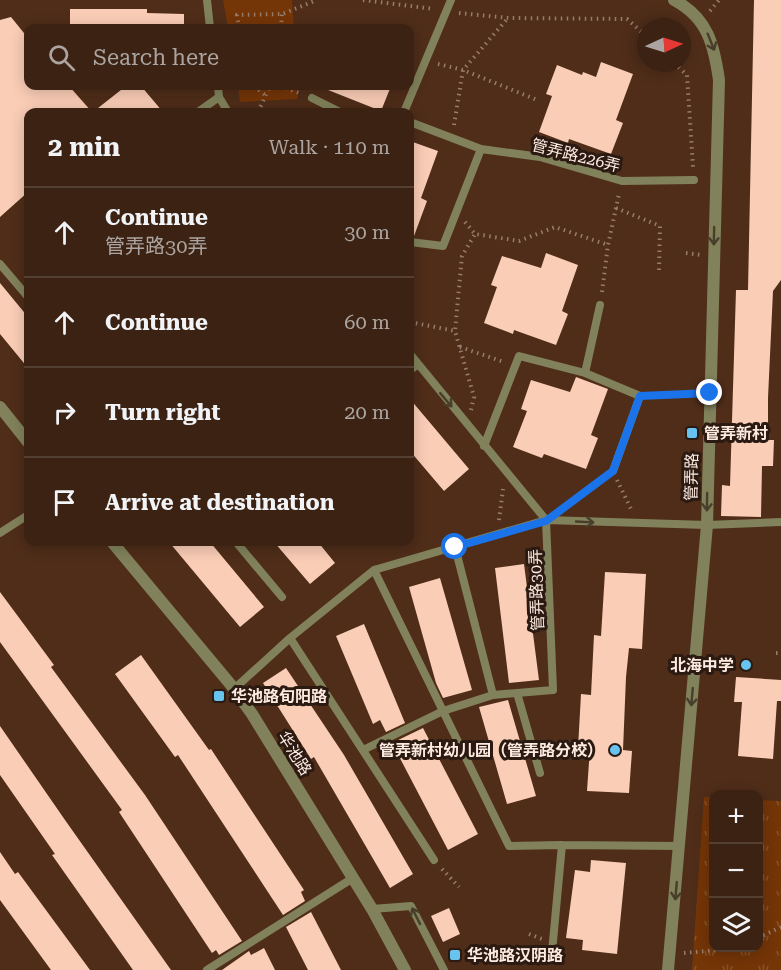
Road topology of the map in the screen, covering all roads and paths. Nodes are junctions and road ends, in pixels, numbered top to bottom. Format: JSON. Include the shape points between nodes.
{"nodes":[{"id":1,"x":207,"y":0,"type":"edge"},
{"id":2,"x":317,"y":0,"type":"edge"},
{"id":3,"x":363,"y":0,"type":"edge"},
{"id":4,"x":451,"y":0,"type":"edge"},
{"id":5,"x":674,"y":0,"type":"edge"},
{"id":6,"x":447,"y":11,"type":"junction"},
{"id":7,"x":282,"y":14,"type":"junction"},
{"id":8,"x":509,"y":18,"type":"junction"},
{"id":9,"x":210,"y":24,"type":"edge"},
{"id":10,"x":238,"y":24,"type":"edge"},
{"id":11,"x":281,"y":24,"type":"edge"},
{"id":12,"x":637,"y":28,"type":"edge"},
{"id":13,"x":426,"y":62,"type":"junction"},
{"id":14,"x":463,"y":70,"type":"junction"},
{"id":15,"x":684,"y":72,"type":"edge"},
{"id":16,"x":414,"y":89,"type":"edge"},
{"id":17,"x":218,"y":90,"type":"edge"},
{"id":18,"x":259,"y":90,"type":"edge"},
{"id":19,"x":268,"y":90,"type":"edge"},
{"id":20,"x":291,"y":90,"type":"edge"},
{"id":21,"x":414,"y":90,"type":"edge"},
{"id":22,"x":265,"y":95,"type":"junction"},
{"id":23,"x":219,"y":97,"type":"junction"},
{"id":24,"x":312,"y":98,"type":"joint"},
{"id":25,"x":537,"y":100,"type":"dead end"},
{"id":26,"x":204,"y":108,"type":"edge"},
{"id":27,"x":226,"y":108,"type":"edge"},
{"id":28,"x":260,"y":108,"type":"edge"},
{"id":29,"x":332,"y":108,"type":"edge"},
{"id":30,"x":406,"y":108,"type":"edge"},
{"id":31,"x":414,"y":124,"type":"edge"},
{"id":32,"x":452,"y":138,"type":"junction"},
{"id":33,"x":481,"y":149,"type":"junction"},
{"id":34,"x":694,"y":180,"type":"joint"},
{"id":35,"x":622,"y":181,"type":"junction"},
{"id":36,"x":616,"y":208,"type":"junction"},
{"id":37,"x":457,"y":212,"type":"junction"},
{"id":38,"x":475,"y":234,"type":"junction"},
{"id":39,"x":414,"y":242,"type":"edge"},
{"id":40,"x":608,"y":245,"type":"junction"},
{"id":41,"x":0,"y":264,"type":"edge"},
{"id":42,"x":659,"y":271,"type":"dead end"},
{"id":43,"x":24,"y":292,"type":"edge"},
{"id":44,"x":600,"y":305,"type":"joint"},
{"id":45,"x":414,"y":323,"type":"edge"},
{"id":46,"x":455,"y":331,"type":"junction"},
{"id":47,"x":459,"y":347,"type":"junction"},
{"id":48,"x":414,"y":360,"type":"edge"},
{"id":49,"x":417,"y":365,"type":"junction"},
{"id":50,"x":515,"y":366,"type":"junction"},
{"id":51,"x":414,"y":367,"type":"edge"},
{"id":52,"x":585,"y":373,"type":"junction"},
{"id":53,"x":710,"y":393,"type":"junction"},
{"id":54,"x":640,"y":396,"type":"junction"},
{"id":55,"x":0,"y":407,"type":"edge"},
{"id":56,"x":467,"y":426,"type":"junction"},
{"id":57,"x":24,"y":437,"type":"edge"},
{"id":58,"x":484,"y":446,"type":"junction"},
{"id":59,"x":505,"y":470,"type":"junction"},
{"id":60,"x":613,"y":471,"type":"junction"},
{"id":61,"x":24,"y":517,"type":"edge"},
{"id":62,"x":546,"y":520,"type":"junction"},
{"id":63,"x":781,"y":522,"type":"edge"},
{"id":64,"x":637,"y":524,"type":"junction"},
{"id":65,"x":707,"y":525,"type":"junction"},
{"id":66,"x":0,"y":532,"type":"edge"},
{"id":67,"x":498,"y":534,"type":"junction"},
{"id":68,"x":115,"y":546,"type":"edge"},
{"id":69,"x":239,"y":546,"type":"edge"},
{"id":70,"x":455,"y":547,"type":"junction"},
{"id":71,"x":374,"y":570,"type":"junction"},
{"id":72,"x":282,"y":597,"type":"dead end"},
{"id":73,"x":290,"y":638,"type":"junction"},
{"id":74,"x":234,"y":689,"type":"junction"},
{"id":75,"x":517,"y":693,"type":"junction"},
{"id":76,"x":493,"y":695,"type":"junction"},
{"id":77,"x":443,"y":711,"type":"junction"},
{"id":78,"x":363,"y":750,"type":"junction"},
{"id":79,"x":540,"y":773,"type":"dead end"},
{"id":80,"x":562,"y":845,"type":"junction"},
{"id":81,"x":680,"y":846,"type":"junction"},
{"id":82,"x":434,"y":860,"type":"joint"},
{"id":83,"x":353,"y":878,"type":"junction"},
{"id":84,"x":459,"y":887,"type":"dead end"},
{"id":85,"x":372,"y":909,"type":"junction"},
{"id":86,"x":781,"y":927,"type":"edge"},
{"id":87,"x":763,"y":936,"type":"edge"},
{"id":88,"x":709,"y":951,"type":"edge"},
{"id":89,"x":552,"y":952,"type":"dead end"},
{"id":90,"x":671,"y":954,"type":"junction"},
{"id":91,"x":207,"y":970,"type":"edge"},
{"id":92,"x":405,"y":970,"type":"edge"},
{"id":93,"x":444,"y":970,"type":"edge"},
{"id":94,"x":668,"y":970,"type":"edge"}],
"edges":[{"from":1,"to":9,"type":"lane"},
{"from":2,"to":7,"type":"path"},
{"from":3,"to":6,"type":"path"},
{"from":4,"to":6,"type":"lane"},
{"from":5,"to":53,"type":"street","name":"管弄路","one_way":true,"via":[[702,22],[714,46],[719,80]]},
{"from":6,"to":8,"type":"path"},
{"from":6,"to":13,"type":"lane"},
{"from":7,"to":10,"type":"path","via":[[237,15]]},
{"from":7,"to":11,"type":"path"},
{"from":8,"to":12,"type":"path","via":[[627,19]]},
{"from":8,"to":14,"type":"path"},
{"from":13,"to":14,"type":"path"},
{"from":13,"to":16,"type":"lane"},
{"from":14,"to":25,"type":"path"},
{"from":14,"to":32,"type":"path"},
{"from":15,"to":34,"type":"path"},
{"from":17,"to":23,"type":"lane"},
{"from":18,"to":22,"type":"path"},
{"from":19,"to":22,"type":"path"},
{"from":20,"to":24,"type":"path"},
{"from":21,"to":30,"type":"lane"},
{"from":22,"to":28,"type":"path"},
{"from":23,"to":26,"type":"lane"},
{"from":23,"to":27,"type":"lane"},
{"from":24,"to":29,"type":"lane"},
{"from":31,"to":32,"type":"lane","name":"管弄路226弄"},
{"from":32,"to":33,"type":"lane","name":"管弄路226弄"},
{"from":33,"to":35,"type":"lane","name":"管弄路226弄","via":[[540,157]]},
{"from":33,"to":37,"type":"lane"},
{"from":34,"to":35,"type":"lane","name":"管弄路226弄"},
{"from":35,"to":36,"type":"path"},
{"from":36,"to":40,"type":"path"},
{"from":36,"to":42,"type":"path","via":[[660,226]]},
{"from":37,"to":38,"type":"path"},
{"from":37,"to":39,"type":"lane","via":[[443,246]]},
{"from":38,"to":40,"type":"path","via":[[519,241],[555,227]]},
{"from":38,"to":46,"type":"path","via":[[462,256]]},
{"from":40,"to":44,"type":"path"},
{"from":41,"to":43,"type":"lane"},
{"from":44,"to":52,"type":"lane"},
{"from":45,"to":46,"type":"path"},
{"from":46,"to":47,"type":"path"},
{"from":47,"to":50,"type":"path"},
{"from":47,"to":56,"type":"path","via":[[474,397]]},
{"from":48,"to":49,"type":"lane"},
{"from":49,"to":51,"type":"lane"},
{"from":49,"to":56,"type":"lane","one_way":true},
{"from":50,"to":52,"type":"lane","via":[[519,356]]},
{"from":50,"to":58,"type":"lane"},
{"from":52,"to":54,"type":"lane"},
{"from":53,"to":54,"type":"path"},
{"from":53,"to":65,"type":"street","name":"管弄路","one_way":true},
{"from":54,"to":60,"type":"lane"},
{"from":55,"to":57,"type":"street"},
{"from":56,"to":58,"type":"lane"},
{"from":58,"to":59,"type":"lane"},
{"from":59,"to":62,"type":"lane"},
{"from":59,"to":67,"type":"path"},
{"from":60,"to":62,"type":"path"},
{"from":60,"to":64,"type":"path"},
{"from":61,"to":66,"type":"lane"},
{"from":62,"to":64,"type":"lane","one_way":true},
{"from":62,"to":67,"type":"lane","name":"管弄路30弄"},
{"from":62,"to":75,"type":"lane","name":"管弄路30弄","via":[[553,690]]},
{"from":63,"to":65,"type":"lane"},
{"from":64,"to":65,"type":"lane"},
{"from":65,"to":81,"type":"street","name":"管弄路","one_way":true},
{"from":67,"to":70,"type":"lane","name":"管弄路30弄"},
{"from":68,"to":74,"type":"street","name":"华池路"},
{"from":69,"to":72,"type":"lane"},
{"from":70,"to":71,"type":"lane","name":"管弄路30弄"},
{"from":70,"to":76,"type":"lane"},
{"from":71,"to":73,"type":"lane","name":"管弄路30弄"},
{"from":71,"to":77,"type":"lane"},
{"from":73,"to":74,"type":"lane","name":"管弄路30弄"},
{"from":73,"to":78,"type":"lane"},
{"from":74,"to":83,"type":"street","name":"华池路"},
{"from":75,"to":76,"type":"lane","name":"管弄路30弄"},
{"from":75,"to":79,"type":"lane"},
{"from":76,"to":77,"type":"lane","name":"管弄路30弄"},
{"from":77,"to":78,"type":"lane","name":"管弄路30弄"},
{"from":77,"to":80,"type":"lane","via":[[509,846]]},
{"from":78,"to":82,"type":"lane"},
{"from":80,"to":81,"type":"lane"},
{"from":80,"to":89,"type":"lane"},
{"from":81,"to":90,"type":"street","name":"管弄路","one_way":true},
{"from":82,"to":84,"type":"path"},
{"from":83,"to":85,"type":"street","name":"华池路"},
{"from":83,"to":91,"type":"lane"},
{"from":85,"to":92,"type":"street","name":"华池路"},
{"from":93,"to":85,"type":"lane","one_way":true,"via":[[411,906]]},
{"from":86,"to":87,"type":"path"},
{"from":88,"to":90,"type":"path"},
{"from":90,"to":94,"type":"street","name":"管弄路"}]}
